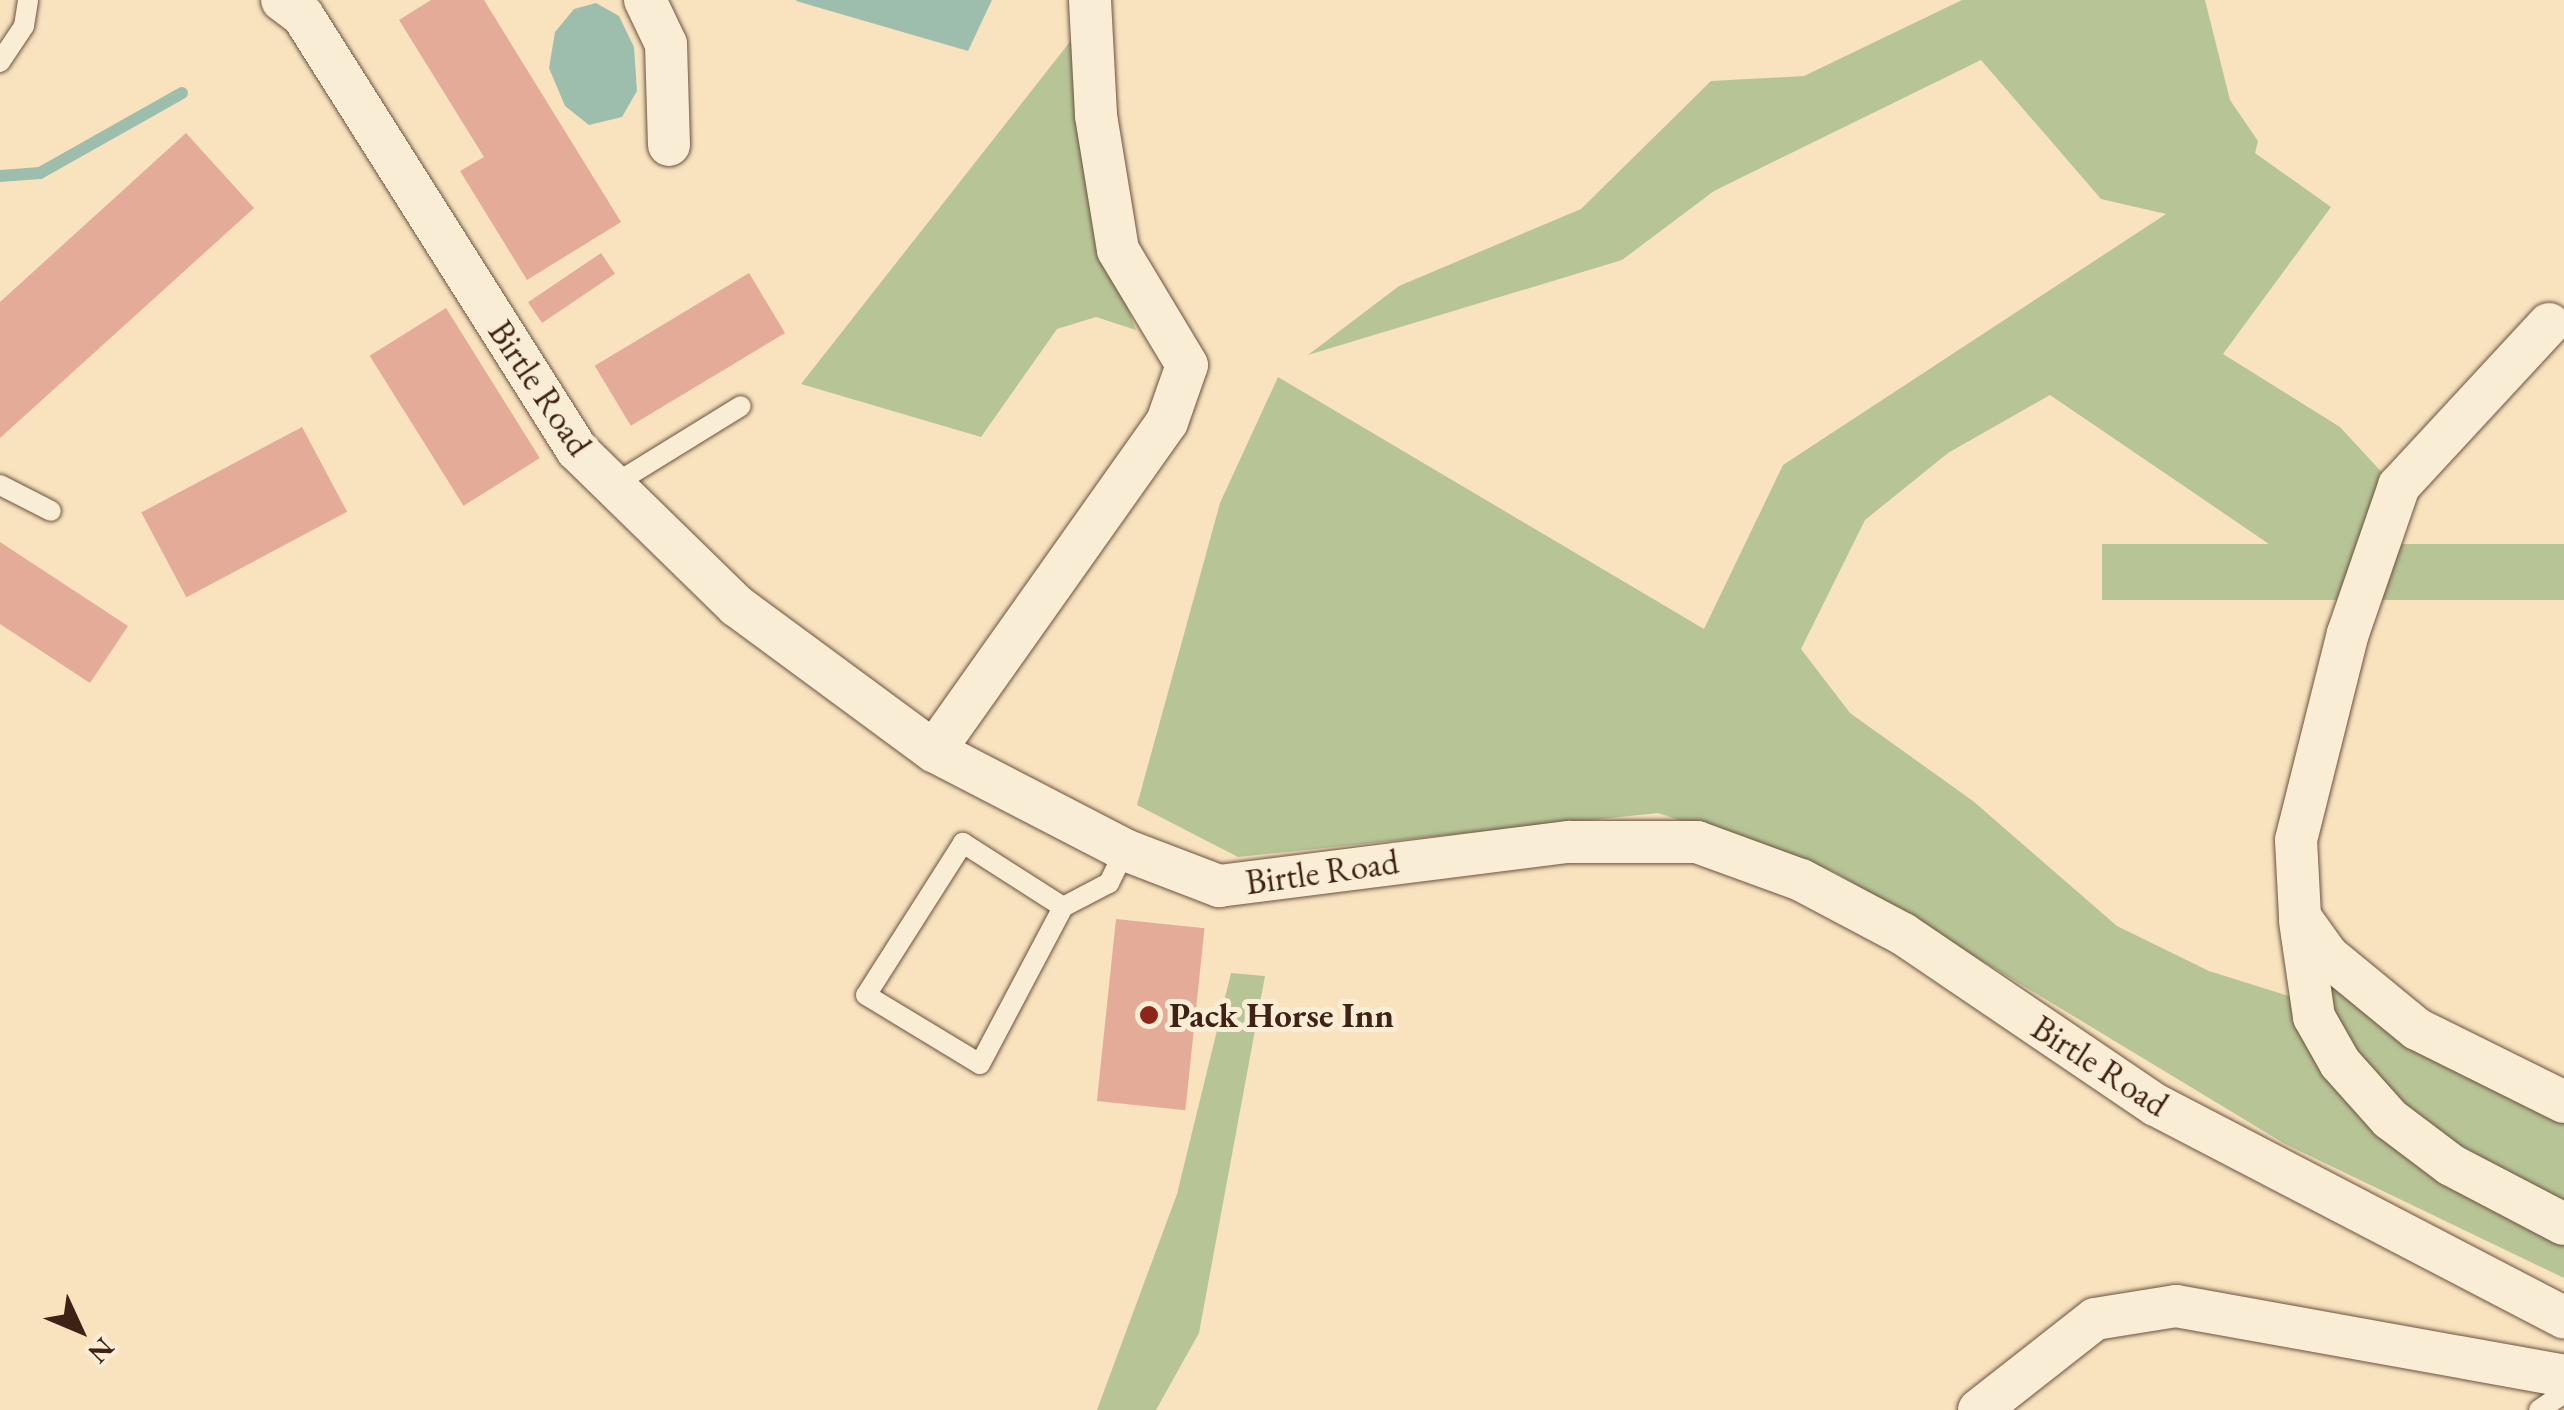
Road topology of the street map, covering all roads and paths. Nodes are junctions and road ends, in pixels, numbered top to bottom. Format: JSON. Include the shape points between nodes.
{"nodes":[{"id":1,"x":28,"y":0,"type":"edge"},
{"id":2,"x":282,"y":0,"type":"edge"},
{"id":3,"x":645,"y":0,"type":"edge"},
{"id":4,"x":1090,"y":0,"type":"edge"},
{"id":5,"x":0,"y":62,"type":"edge"},
{"id":6,"x":669,"y":145,"type":"dead end"},
{"id":7,"x":2549,"y":324,"type":"dead end"},
{"id":8,"x":741,"y":406,"type":"dead end"},
{"id":9,"x":0,"y":485,"type":"edge"},
{"id":10,"x":612,"y":485,"type":"junction"},
{"id":11,"x":50,"y":511,"type":"dead end"},
{"id":12,"x":934,"y":751,"type":"junction"},
{"id":13,"x":1126,"y":850,"type":"junction"},
{"id":14,"x":1063,"y":907,"type":"junction"},
{"id":15,"x":2300,"y":916,"type":"junction"},
{"id":16,"x":2564,"y":1102,"type":"edge"},
{"id":17,"x":2564,"y":1224,"type":"edge"},
{"id":18,"x":2564,"y":1317,"type":"edge"},
{"id":19,"x":2564,"y":1376,"type":"edge"},
{"id":20,"x":2564,"y":1392,"type":"edge"},
{"id":21,"x":1979,"y":1410,"type":"edge"},
{"id":22,"x":2538,"y":1410,"type":"edge"}],
"edges":[{"from":1,"to":5,"type":"lane","via":[[24,26]]},
{"from":2,"to":10,"type":"street","name":"Birtle Road","via":[[303,16],[577,450]]},
{"from":3,"to":6,"type":"street","via":[[666,44]]},
{"from":4,"to":12,"type":"street","via":[[1096,114],[1118,250],[1187,366],[1167,422]]},
{"from":7,"to":15,"type":"street","via":[[2400,486],[2348,633],[2296,840]]},
{"from":8,"to":10,"type":"lane"},
{"from":9,"to":11,"type":"lane"},
{"from":10,"to":12,"type":"street","name":"Birtle Road","via":[[737,606]]},
{"from":12,"to":13,"type":"street","name":"Birtle Road"},
{"from":13,"to":14,"type":"lane","via":[[1109,883]]},
{"from":13,"to":18,"type":"street","name":"Birtle Road","via":[[1219,886],[1569,842],[1698,842],[1800,880],[1903,934],[2156,1106]]},
{"from":14,"to":14,"type":"lane","via":[[980,1064],[866,995],[963,843]]},
{"from":15,"to":16,"type":"street","via":[[2328,956],[2417,1030]]},
{"from":15,"to":17,"type":"street","via":[[2314,1017],[2340,1064],[2390,1118],[2451,1166]]},
{"from":19,"to":21,"type":"street","via":[[2176,1306],[2095,1319]]},
{"from":20,"to":22,"type":"lane"}]}
